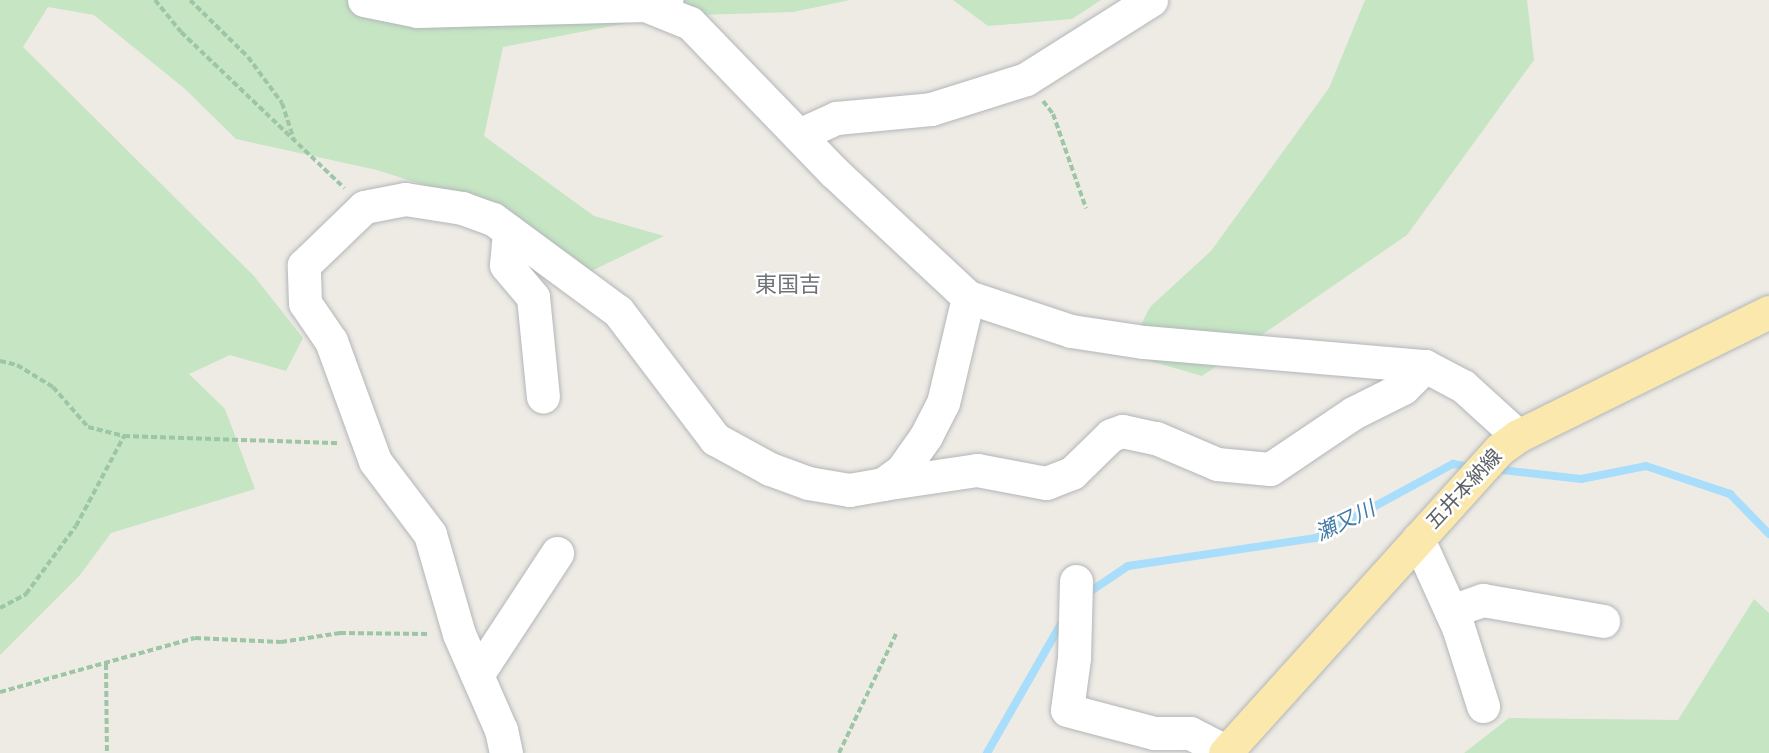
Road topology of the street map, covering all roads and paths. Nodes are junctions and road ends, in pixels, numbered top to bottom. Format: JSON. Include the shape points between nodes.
{"nodes":[{"id":1,"x":155,"y":0,"type":"edge"},
{"id":2,"x":190,"y":0,"type":"edge"},
{"id":3,"x":364,"y":0,"type":"edge"},
{"id":4,"x":1151,"y":0,"type":"edge"},
{"id":5,"x":656,"y":3,"type":"edge"},
{"id":6,"x":1026,"y":79,"type":"junction"},
{"id":7,"x":799,"y":135,"type":"junction"},
{"id":8,"x":294,"y":140,"type":"junction"},
{"id":9,"x":364,"y":207,"type":"junction"},
{"id":10,"x":1086,"y":208,"type":"dead end"},
{"id":11,"x":509,"y":231,"type":"junction"},
{"id":12,"x":968,"y":297,"type":"junction"},
{"id":13,"x":1769,"y":312,"type":"edge"},
{"id":14,"x":0,"y":361,"type":"edge"},
{"id":15,"x":1425,"y":366,"type":"junction"},
{"id":16,"x":543,"y":397,"type":"dead end"},
{"id":17,"x":124,"y":436,"type":"junction"},
{"id":18,"x":1518,"y":436,"type":"junction"},
{"id":19,"x":370,"y":444,"type":"junction"},
{"id":20,"x":883,"y":484,"type":"junction"},
{"id":21,"x":1418,"y":539,"type":"junction"},
{"id":22,"x":557,"y":553,"type":"dead end"},
{"id":23,"x":1076,"y":581,"type":"dead end"},
{"id":24,"x":0,"y":608,"type":"edge"},
{"id":25,"x":1451,"y":611,"type":"junction"},
{"id":26,"x":1603,"y":621,"type":"dead end"},
{"id":27,"x":897,"y":632,"type":"dead end"},
{"id":28,"x":459,"y":634,"type":"junction"},
{"id":29,"x":106,"y":664,"type":"junction"},
{"id":30,"x":477,"y":675,"type":"junction"},
{"id":31,"x":0,"y":692,"type":"edge"},
{"id":32,"x":1483,"y":706,"type":"dead end"},
{"id":33,"x":1226,"y":752,"type":"edge"},
{"id":34,"x":106,"y":753,"type":"edge"},
{"id":35,"x":506,"y":753,"type":"edge"},
{"id":36,"x":839,"y":753,"type":"edge"}],
"edges":[{"from":1,"to":8,"type":"path","via":[[181,32]]},
{"from":2,"to":8,"type":"path","via":[[248,57],[282,103]]},
{"from":3,"to":5,"type":"street","via":[[417,11]]},
{"from":4,"to":6,"type":"street"},
{"from":5,"to":7,"type":"street","via":[[690,23]]},
{"from":6,"to":7,"type":"street","via":[[931,110],[836,118]]},
{"from":6,"to":10,"type":"path","via":[[1053,114]]},
{"from":7,"to":12,"type":"street"},
{"from":8,"to":9,"type":"path"},
{"from":9,"to":11,"type":"street","via":[[405,199],[462,208],[494,219]]},
{"from":9,"to":19,"type":"street","via":[[304,265],[305,303],[331,341]]},
{"from":11,"to":16,"type":"street","via":[[506,265],[533,297]]},
{"from":11,"to":20,"type":"street","via":[[618,311],[715,440],[770,470],[808,483],[849,490]]},
{"from":12,"to":15,"type":"street","via":[[1071,331],[1144,342]]},
{"from":12,"to":20,"type":"street","via":[[943,403],[902,470]]},
{"from":13,"to":18,"type":"main road","name":"五井本納線"},
{"from":14,"to":17,"type":"path","via":[[17,365],[53,387],[88,427]]},
{"from":15,"to":18,"type":"street","via":[[1463,386]]},
{"from":15,"to":20,"type":"street","via":[[1403,388],[1353,413],[1270,469],[1217,464],[1156,438],[1122,431],[1111,435],[1072,473],[1046,483],[977,470]]},
{"from":17,"to":19,"type":"path"},
{"from":17,"to":24,"type":"path","via":[[76,526],[26,594]]},
{"from":18,"to":21,"type":"main road","name":"五井本納線","via":[[1500,449]]},
{"from":19,"to":28,"type":"street","via":[[375,461],[429,534]]},
{"from":21,"to":25,"type":"street"},
{"from":21,"to":33,"type":"main road","name":"五井本納線"},
{"from":22,"to":30,"type":"street"},
{"from":23,"to":33,"type":"street","via":[[1074,658],[1067,710],[1143,731],[1190,733]]},
{"from":25,"to":26,"type":"street","via":[[1483,600]]},
{"from":25,"to":32,"type":"street"},
{"from":27,"to":36,"type":"path"},
{"from":28,"to":29,"type":"path","via":[[340,633],[281,642],[195,638]]},
{"from":28,"to":30,"type":"street"},
{"from":29,"to":31,"type":"path"},
{"from":29,"to":34,"type":"path"},
{"from":30,"to":35,"type":"street","via":[[501,730]]}]}
